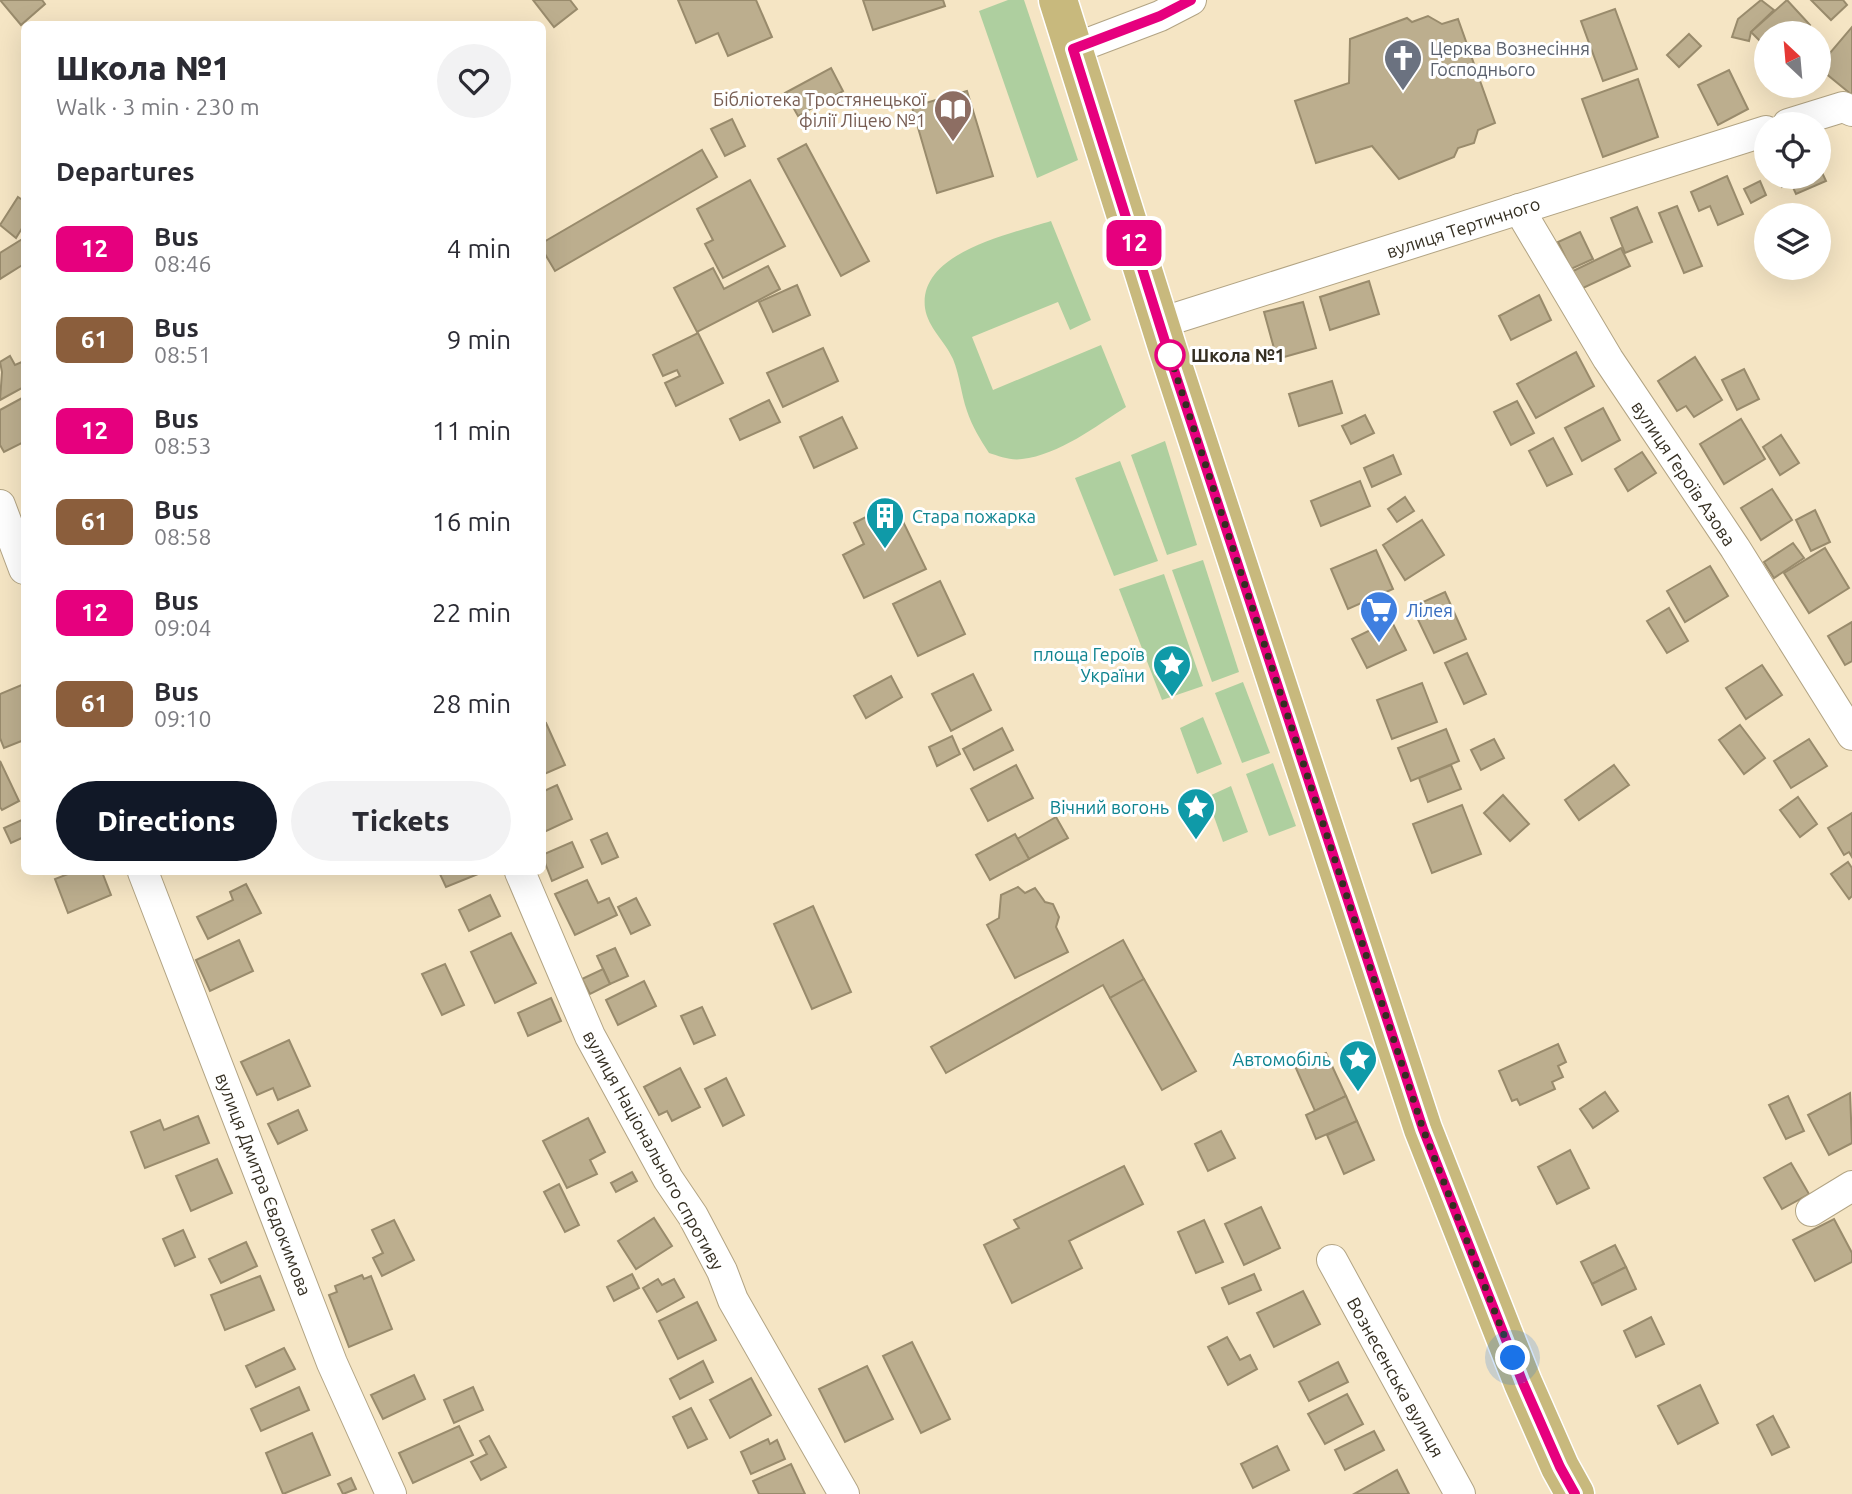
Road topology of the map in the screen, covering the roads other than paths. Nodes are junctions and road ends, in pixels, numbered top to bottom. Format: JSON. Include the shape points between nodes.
{"nodes":[{"id":1,"x":1058,"y":0,"type":"edge"},
{"id":2,"x":1191,"y":0,"type":"edge"},
{"id":3,"x":1073,"y":49,"type":"junction"},
{"id":4,"x":1852,"y":111,"type":"edge"},
{"id":5,"x":1827,"y":112,"type":"edge"},
{"id":6,"x":1754,"y":135,"type":"edge"},
{"id":7,"x":1519,"y":209,"type":"junction"},
{"id":8,"x":1160,"y":323,"type":"junction"},
{"id":9,"x":0,"y":505,"type":"edge"},
{"id":10,"x":21,"y":561,"type":"edge"},
{"id":11,"x":1852,"y":735,"type":"edge"},
{"id":12,"x":144,"y":875,"type":"edge"},
{"id":13,"x":521,"y":875,"type":"edge"},
{"id":14,"x":1852,"y":1186,"type":"edge"},
{"id":15,"x":1811,"y":1212,"type":"dead end"},
{"id":16,"x":1332,"y":1260,"type":"dead end"},
{"id":17,"x":391,"y":1494,"type":"edge"},
{"id":18,"x":845,"y":1494,"type":"edge"},
{"id":19,"x":1460,"y":1494,"type":"edge"},
{"id":20,"x":1575,"y":1494,"type":"edge"}],
"edges":[{"from":1,"to":3,"type":"main road"},
{"from":2,"to":3,"type":"street"},
{"from":3,"to":8,"type":"main road"},
{"from":4,"to":5,"type":"street","via":[[1843,107]]},
{"from":6,"to":7,"type":"street","name":"вулиця Тертичного"},
{"from":7,"to":8,"type":"street","name":"вулиця Тертичного"},
{"from":7,"to":11,"type":"street","name":"вулиця Героїв Азова","via":[[1608,359],[1735,548]]},
{"from":8,"to":20,"type":"main road","via":[[1423,1129],[1523,1383]]},
{"from":9,"to":10,"type":"street"},
{"from":12,"to":17,"type":"street","name":"вулиця Дмитра Євдокимова","via":[[332,1363]]},
{"from":13,"to":18,"type":"street","name":"вулиця Національного спротиву","via":[[590,1036]]},
{"from":14,"to":15,"type":"street"},
{"from":16,"to":19,"type":"street","name":"Вознесенська вулиця"}]}
